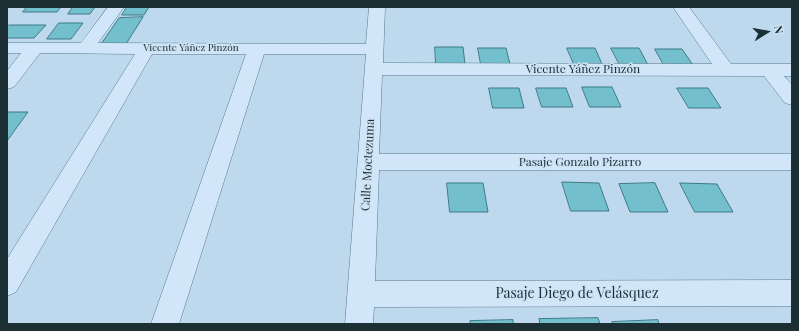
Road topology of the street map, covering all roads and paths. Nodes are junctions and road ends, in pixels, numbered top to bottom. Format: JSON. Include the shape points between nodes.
{"nodes":[{"id":1,"x":116,"y":7,"type":"edge"},
{"id":2,"x":377,"y":7,"type":"edge"},
{"id":3,"x":681,"y":7,"type":"edge"},
{"id":4,"x":7,"y":48,"type":"edge"},
{"id":5,"x":35,"y":48,"type":"junction"},
{"id":6,"x":86,"y":48,"type":"junction"},
{"id":7,"x":147,"y":48,"type":"junction"},
{"id":8,"x":258,"y":48,"type":"junction"},
{"id":9,"x":374,"y":59,"type":"junction"},
{"id":10,"x":725,"y":69,"type":"junction"},
{"id":11,"x":769,"y":70,"type":"junction"},
{"id":12,"x":792,"y":70,"type":"edge"},
{"id":13,"x":7,"y":83,"type":"edge"},
{"id":14,"x":792,"y":98,"type":"edge"},
{"id":15,"x":368,"y":162,"type":"junction"},
{"id":16,"x":792,"y":162,"type":"edge"},
{"id":17,"x":7,"y":283,"type":"edge"},
{"id":18,"x":361,"y":294,"type":"junction"},
{"id":19,"x":792,"y":294,"type":"edge"},
{"id":20,"x":165,"y":324,"type":"edge"},
{"id":21,"x":359,"y":324,"type":"edge"}],
"edges":[{"from":1,"to":6,"type":"street"},
{"from":2,"to":9,"type":"street","name":"Calle Moctezuma"},
{"from":3,"to":10,"type":"street"},
{"from":4,"to":5,"type":"street","name":"Vicente Yáñez Pinzón"},
{"from":5,"to":6,"type":"street","name":"Vicente Yáñez Pinzón"},
{"from":5,"to":13,"type":"street"},
{"from":6,"to":7,"type":"street","name":"Vicente Yáñez Pinzón"},
{"from":7,"to":8,"type":"street","name":"Vicente Yáñez Pinzón"},
{"from":7,"to":17,"type":"street"},
{"from":8,"to":9,"type":"street","name":"Vicente Yáñez Pinzón"},
{"from":8,"to":20,"type":"street"},
{"from":9,"to":10,"type":"street","name":"Vicente Yáñez Pinzón"},
{"from":9,"to":15,"type":"street","name":"Calle Moctezuma"},
{"from":10,"to":11,"type":"street","name":"Vicente Yáñez Pinzón"},
{"from":11,"to":12,"type":"street","name":"Vicente Yáñez Pinzón"},
{"from":11,"to":14,"type":"street"},
{"from":15,"to":16,"type":"street","name":"Pasaje Gonzalo Pizarro"},
{"from":15,"to":18,"type":"street","name":"Calle Moctezuma"},
{"from":18,"to":19,"type":"street","name":"Pasaje Diego de Velásquez"},
{"from":18,"to":21,"type":"street","name":"Calle Moctezuma"}]}
